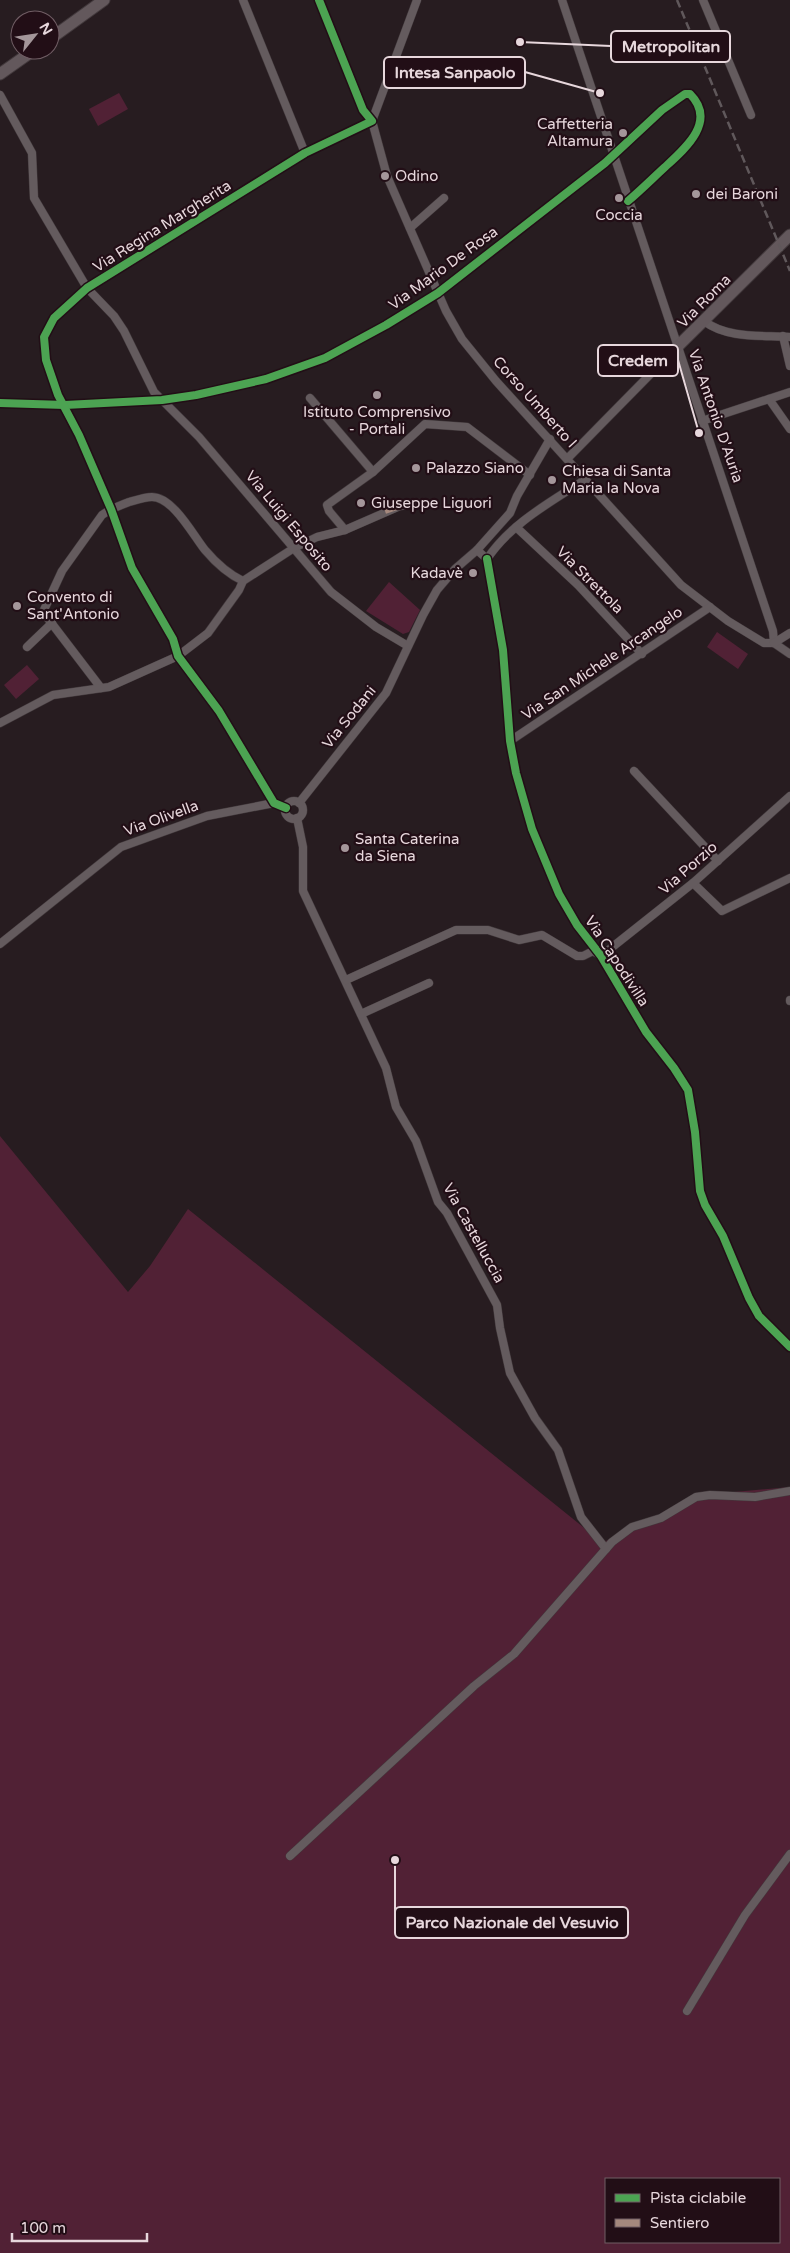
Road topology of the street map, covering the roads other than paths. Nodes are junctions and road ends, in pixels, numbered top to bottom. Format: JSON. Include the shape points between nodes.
{"nodes":[{"id":1,"x":104,"y":0,"type":"edge"},
{"id":2,"x":243,"y":0,"type":"edge"},
{"id":3,"x":319,"y":0,"type":"edge"},
{"id":4,"x":417,"y":0,"type":"edge"},
{"id":5,"x":562,"y":0,"type":"edge"},
{"id":6,"x":703,"y":0,"type":"edge"},
{"id":7,"x":60,"y":32,"type":"edge"},
{"id":8,"x":20,"y":60,"type":"edge"},
{"id":9,"x":0,"y":74,"type":"edge"},
{"id":10,"x":0,"y":95,"type":"edge"},
{"id":11,"x":751,"y":115,"type":"dead end"},
{"id":12,"x":372,"y":121,"type":"junction"},
{"id":13,"x":305,"y":153,"type":"junction"},
{"id":14,"x":614,"y":154,"type":"junction"},
{"id":15,"x":444,"y":198,"type":"dead end"},
{"id":16,"x":628,"y":202,"type":"junction"},
{"id":17,"x":410,"y":228,"type":"junction"},
{"id":18,"x":790,"y":235,"type":"edge"},
{"id":19,"x":87,"y":288,"type":"junction"},
{"id":20,"x":438,"y":293,"type":"junction"},
{"id":21,"x":704,"y":321,"type":"junction"},
{"id":22,"x":787,"y":337,"type":"edge"},
{"id":23,"x":678,"y":346,"type":"junction"},
{"id":24,"x":790,"y":366,"type":"edge"},
{"id":25,"x":790,"y":392,"type":"edge"},
{"id":26,"x":310,"y":398,"type":"dead end"},
{"id":27,"x":769,"y":399,"type":"junction"},
{"id":28,"x":162,"y":400,"type":"junction"},
{"id":29,"x":0,"y":402,"type":"edge"},
{"id":30,"x":64,"y":405,"type":"junction"},
{"id":31,"x":702,"y":421,"type":"junction"},
{"id":32,"x":790,"y":429,"type":"edge"},
{"id":33,"x":550,"y":438,"type":"junction"},
{"id":34,"x":568,"y":458,"type":"junction"},
{"id":35,"x":373,"y":472,"type":"junction"},
{"id":36,"x":530,"y":475,"type":"junction"},
{"id":37,"x":586,"y":479,"type":"junction"},
{"id":38,"x":418,"y":503,"type":"dead end"},
{"id":39,"x":111,"y":509,"type":"junction"},
{"id":40,"x":516,"y":527,"type":"junction"},
{"id":41,"x":345,"y":530,"type":"junction"},
{"id":42,"x":294,"y":548,"type":"junction"},
{"id":43,"x":477,"y":550,"type":"junction"},
{"id":44,"x":487,"y":559,"type":"junction"},
{"id":45,"x":243,"y":581,"type":"junction"},
{"id":46,"x":710,"y":607,"type":"junction"},
{"id":47,"x":52,"y":623,"type":"junction"},
{"id":48,"x":790,"y":633,"type":"edge"},
{"id":49,"x":774,"y":643,"type":"junction"},
{"id":50,"x":408,"y":646,"type":"junction"},
{"id":51,"x":27,"y":648,"type":"dead end"},
{"id":52,"x":642,"y":654,"type":"junction"},
{"id":53,"x":790,"y":654,"type":"edge"},
{"id":54,"x":178,"y":656,"type":"junction"},
{"id":55,"x":101,"y":688,"type":"junction"},
{"id":56,"x":0,"y":724,"type":"edge"},
{"id":57,"x":510,"y":741,"type":"junction"},
{"id":58,"x":634,"y":771,"type":"dead end"},
{"id":59,"x":790,"y":796,"type":"edge"},
{"id":60,"x":274,"y":803,"type":"junction"},
{"id":61,"x":299,"y":803,"type":"junction"},
{"id":62,"x":286,"y":808,"type":"junction"},
{"id":63,"x":297,"y":818,"type":"junction"},
{"id":64,"x":718,"y":861,"type":"junction"},
{"id":65,"x":790,"y":878,"type":"edge"},
{"id":66,"x":693,"y":884,"type":"junction"},
{"id":67,"x":0,"y":944,"type":"edge"},
{"id":68,"x":601,"y":956,"type":"junction"},
{"id":69,"x":346,"y":980,"type":"junction"},
{"id":70,"x":429,"y":983,"type":"dead end"},
{"id":71,"x":361,"y":1014,"type":"junction"},
{"id":72,"x":790,"y":1348,"type":"edge"},
{"id":73,"x":790,"y":1490,"type":"edge"},
{"id":74,"x":606,"y":1549,"type":"junction"},
{"id":75,"x":790,"y":1854,"type":"edge"},
{"id":76,"x":290,"y":1856,"type":"dead end"},
{"id":77,"x":687,"y":2011,"type":"dead end"}],
"edges":[{"from":1,"to":7,"type":"street"},
{"from":2,"to":13,"type":"street"},
{"from":3,"to":12,"type":"street","name":"Corso Umberto I","via":[[363,110]]},
{"from":4,"to":12,"type":"street"},
{"from":5,"to":14,"type":"street","name":"Via Antonio D'Auria"},
{"from":6,"to":11,"type":"street"},
{"from":8,"to":9,"type":"street"},
{"from":10,"to":19,"type":"street","name":"Via Luigi Esposito","via":[[32,153],[34,198]]},
{"from":12,"to":13,"type":"street","name":"Via Regina Margherita"},
{"from":12,"to":17,"type":"street","name":"Corso Umberto I","via":[[387,176]]},
{"from":13,"to":19,"type":"street","name":"Via Regina Margherita"},
{"from":14,"to":16,"type":"street","name":"Via Antonio D'Auria"},
{"from":14,"to":16,"type":"street","name":"Via Mario De Rosa","via":[[662,110],[685,94],[690,94],[700,108],[697,134]]},
{"from":14,"to":20,"type":"street","name":"Via Mario De Rosa"},
{"from":15,"to":17,"type":"street"},
{"from":16,"to":23,"type":"street","name":"Via Antonio D'Auria"},
{"from":17,"to":20,"type":"street","name":"Corso Umberto I"},
{"from":18,"to":21,"type":"street","name":"Via Roma"},
{"from":19,"to":28,"type":"street","name":"Via Luigi Esposito","via":[[124,330],[154,392]]},
{"from":19,"to":30,"type":"street","name":"Via Regina Margherita","via":[[54,318],[44,337],[46,360]]},
{"from":20,"to":28,"type":"street","name":"Via Mario De Rosa","via":[[356,343],[303,367],[229,389]]},
{"from":20,"to":33,"type":"street","name":"Corso Umberto I","via":[[470,349]]},
{"from":21,"to":22,"type":"street","via":[[710,326],[743,335]]},
{"from":21,"to":23,"type":"street","name":"Via Roma"},
{"from":22,"to":24,"type":"street"},
{"from":23,"to":31,"type":"street","name":"Via Antonio D'Auria"},
{"from":23,"to":34,"type":"street","name":"Via Roma"},
{"from":25,"to":27,"type":"street"},
{"from":26,"to":35,"type":"street"},
{"from":27,"to":31,"type":"street"},
{"from":27,"to":32,"type":"street"},
{"from":28,"to":30,"type":"street","name":"Via Mario De Rosa"},
{"from":28,"to":42,"type":"street","name":"Via Luigi Esposito","via":[[199,437]]},
{"from":29,"to":30,"type":"street","name":"Via Mario De Rosa"},
{"from":30,"to":39,"type":"street","name":"Via Regina Margherita"},
{"from":31,"to":49,"type":"street","name":"Via Antonio D'Auria"},
{"from":33,"to":34,"type":"street","name":"Corso Umberto I"},
{"from":33,"to":36,"type":"street","name":"Via Sodani"},
{"from":34,"to":37,"type":"street","name":"Corso Umberto I"},
{"from":35,"to":36,"type":"street","via":[[425,424],[467,427]]},
{"from":35,"to":41,"type":"street","via":[[328,505],[329,511]]},
{"from":36,"to":43,"type":"street","name":"Via Sodani","via":[[510,513]]},
{"from":37,"to":40,"type":"street"},
{"from":37,"to":46,"type":"street","name":"Corso Umberto I","via":[[681,585]]},
{"from":38,"to":41,"type":"street","via":[[385,511]]},
{"from":39,"to":45,"type":"street","via":[[153,497],[172,506],[207,552],[230,575]]},
{"from":39,"to":47,"type":"street","via":[[89,531],[62,571],[43,612]]},
{"from":39,"to":54,"type":"street","name":"Via Regina Margherita","via":[[132,568],[173,639]]},
{"from":40,"to":44,"type":"street"},
{"from":40,"to":52,"type":"street","name":"Via Strettola","via":[[578,585]]},
{"from":41,"to":42,"type":"street","via":[[317,537]]},
{"from":42,"to":45,"type":"street"},
{"from":42,"to":50,"type":"street","name":"Via Luigi Esposito","via":[[331,592],[376,627]]},
{"from":43,"to":44,"type":"street"},
{"from":43,"to":50,"type":"street","name":"Via Sodani","via":[[443,581]]},
{"from":44,"to":57,"type":"street","name":"Via Capodivilla","via":[[503,650]]},
{"from":45,"to":54,"type":"street","via":[[203,638]]},
{"from":46,"to":49,"type":"street","name":"Corso Umberto I","via":[[764,643]]},
{"from":46,"to":52,"type":"street","name":"Via San Michele Arcangelo"},
{"from":47,"to":51,"type":"street"},
{"from":47,"to":55,"type":"street"},
{"from":48,"to":49,"type":"street"},
{"from":49,"to":53,"type":"street","name":"Corso Umberto I"},
{"from":50,"to":61,"type":"street","name":"Via Sodani","via":[[386,693]]},
{"from":52,"to":57,"type":"street","name":"Via San Michele Arcangelo"},
{"from":54,"to":55,"type":"street"},
{"from":54,"to":60,"type":"street","name":"Via Regina Margherita","via":[[220,711]]},
{"from":55,"to":56,"type":"street","via":[[53,695]]},
{"from":57,"to":68,"type":"street","name":"Via Capodivilla","via":[[532,829],[544,859],[564,902]]},
{"from":58,"to":64,"type":"street"},
{"from":59,"to":64,"type":"street","name":"Via Porzio"},
{"from":60,"to":62,"type":"street"},
{"from":60,"to":67,"type":"street","name":"Via Olivella","via":[[207,816],[121,847]]},
{"from":61,"to":62,"type":"street","via":[[291,802]]},
{"from":61,"to":63,"type":"street","via":[[303,813]]},
{"from":62,"to":63,"type":"street","via":[[289,817]]},
{"from":63,"to":69,"type":"street","name":"Via Castelluccia","via":[[304,869],[302,891]]},
{"from":64,"to":66,"type":"street","name":"Via Porzio"},
{"from":65,"to":66,"type":"street","via":[[722,911]]},
{"from":66,"to":68,"type":"street","name":"Via Porzio"},
{"from":68,"to":69,"type":"street","via":[[593,951],[576,956],[542,935],[519,940],[488,930],[456,930]]},
{"from":68,"to":72,"type":"street","name":"Via Capodivilla","via":[[646,1032],[688,1090],[704,1205],[723,1236],[759,1316]]},
{"from":69,"to":71,"type":"street","name":"Via Castelluccia"},
{"from":70,"to":71,"type":"street"},
{"from":71,"to":74,"type":"street","name":"Via Castelluccia","via":[[386,1068],[396,1107],[416,1141],[438,1202],[457,1230],[497,1305],[510,1373],[539,1425],[558,1450],[581,1517]]},
{"from":73,"to":74,"type":"street","via":[[755,1497],[696,1497],[661,1518],[632,1528]]},
{"from":74,"to":76,"type":"street","via":[[514,1654],[474,1686]]},
{"from":75,"to":77,"type":"street","via":[[745,1915]]}]}
